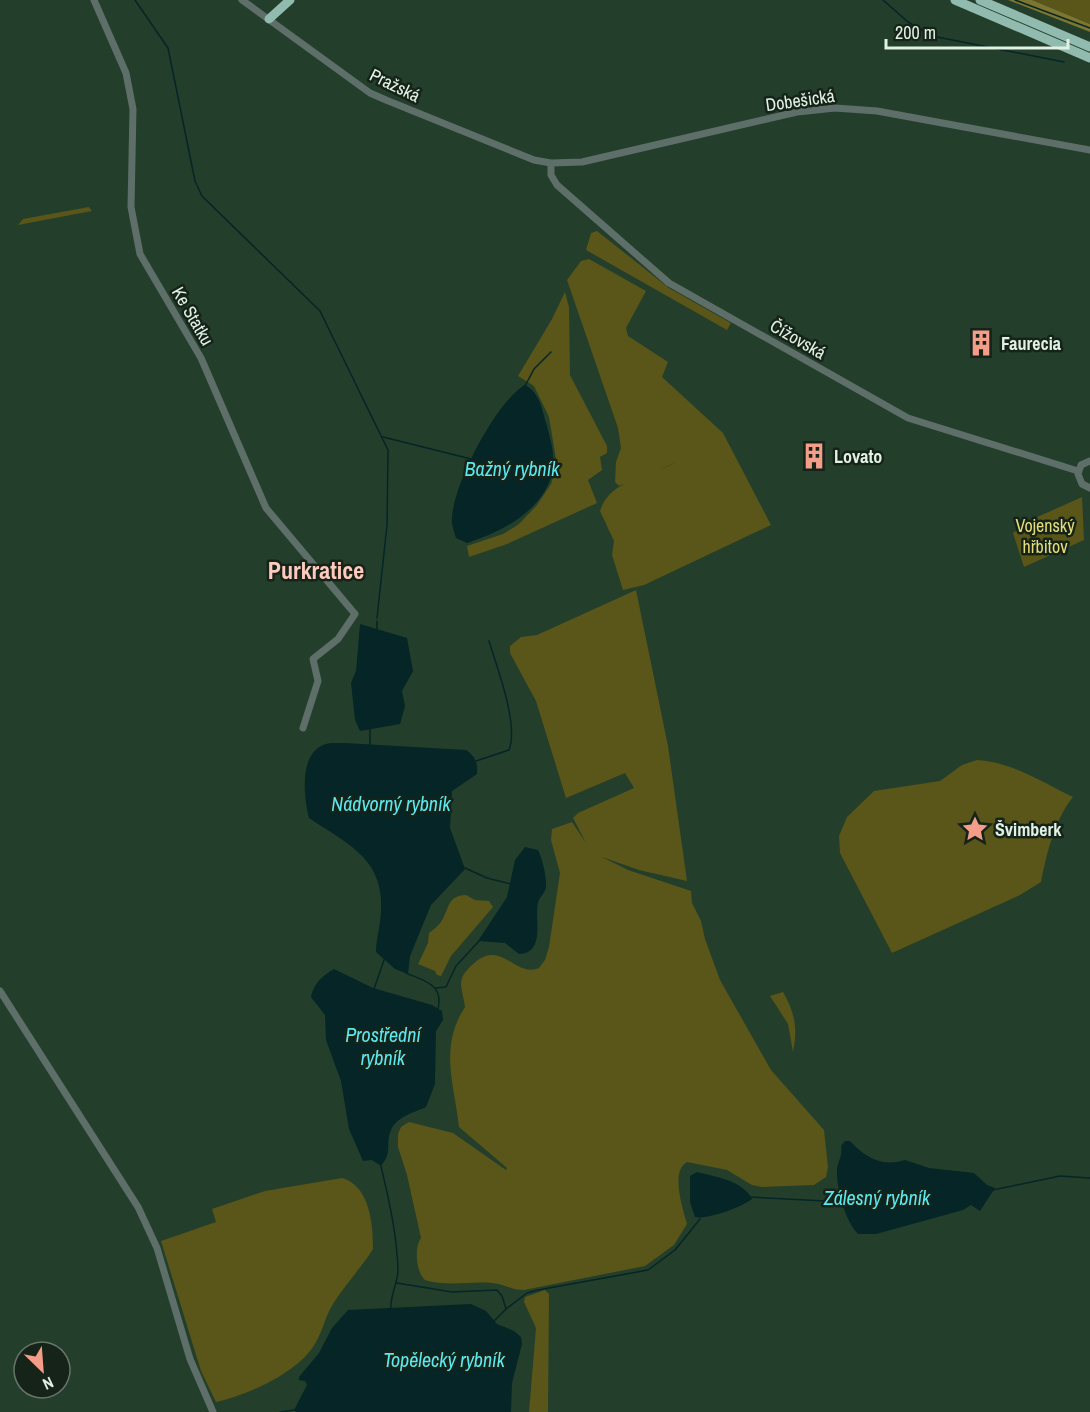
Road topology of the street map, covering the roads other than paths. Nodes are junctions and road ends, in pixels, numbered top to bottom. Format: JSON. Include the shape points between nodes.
{"nodes":[{"id":1,"x":94,"y":0,"type":"edge"},
{"id":2,"x":242,"y":0,"type":"edge"},
{"id":3,"x":290,"y":0,"type":"edge"},
{"id":4,"x":955,"y":0,"type":"edge"},
{"id":5,"x":980,"y":0,"type":"edge"},
{"id":6,"x":269,"y":19,"type":"junction"},
{"id":7,"x":1090,"y":46,"type":"edge"},
{"id":8,"x":1090,"y":58,"type":"edge"},
{"id":9,"x":1090,"y":150,"type":"edge"},
{"id":10,"x":551,"y":163,"type":"junction"},
{"id":11,"x":1090,"y":460,"type":"edge"},
{"id":12,"x":1078,"y":471,"type":"junction"},
{"id":13,"x":1090,"y":488,"type":"edge"},
{"id":14,"x":303,"y":728,"type":"dead end"},
{"id":15,"x":0,"y":991,"type":"edge"},
{"id":16,"x":213,"y":1412,"type":"edge"}],
"edges":[{"from":1,"to":14,"type":"street","name":"Ke Statku","via":[[126,73],[133,109],[131,207],[140,254],[201,358],[266,508],[355,614],[338,639],[313,659],[318,681]]},
{"from":2,"to":6,"type":"street","name":"Pražská"},
{"from":3,"to":6,"type":"highway"},
{"from":4,"to":8,"type":"highway"},
{"from":5,"to":7,"type":"highway"},
{"from":6,"to":10,"type":"street","name":"Pražská","via":[[370,93],[521,155]]},
{"from":9,"to":10,"type":"street","name":"Dobešická","via":[[877,111],[836,108],[798,112],[582,162]]},
{"from":10,"to":12,"type":"street","name":"Čížovská","via":[[551,175],[557,185],[669,283],[908,418]]},
{"from":11,"to":12,"type":"street"},
{"from":12,"to":13,"type":"street","via":[[1080,482]]},
{"from":15,"to":16,"type":"street","via":[[138,1207],[157,1248],[190,1359]]}]}
